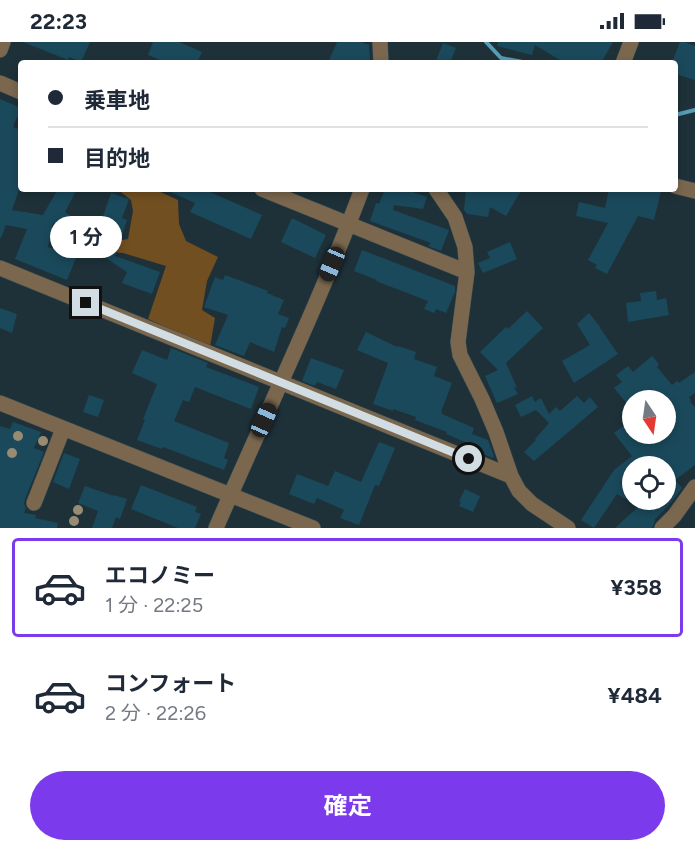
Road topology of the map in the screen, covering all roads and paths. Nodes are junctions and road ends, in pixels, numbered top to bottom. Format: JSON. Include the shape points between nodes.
{"nodes":[{"id":1,"x":3,"y":42,"type":"edge"},
{"id":2,"x":380,"y":42,"type":"edge"},
{"id":3,"x":631,"y":42,"type":"edge"},
{"id":4,"x":0,"y":50,"type":"edge"},
{"id":5,"x":381,"y":60,"type":"edge"},
{"id":6,"x":624,"y":60,"type":"edge"},
{"id":7,"x":0,"y":83,"type":"edge"},
{"id":8,"x":18,"y":91,"type":"edge"},
{"id":9,"x":678,"y":187,"type":"edge"},
{"id":10,"x":695,"y":191,"type":"edge"},
{"id":11,"x":269,"y":192,"type":"edge"},
{"id":12,"x":361,"y":192,"type":"edge"},
{"id":13,"x":438,"y":192,"type":"edge"},
{"id":14,"x":349,"y":225,"type":"junction"},
{"id":15,"x":0,"y":268,"type":"edge"},
{"id":16,"x":467,"y":272,"type":"junction"},
{"id":17,"x":281,"y":383,"type":"junction"},
{"id":18,"x":0,"y":403,"type":"edge"},
{"id":19,"x":63,"y":429,"type":"junction"},
{"id":20,"x":511,"y":476,"type":"junction"},
{"id":21,"x":695,"y":487,"type":"edge"},
{"id":22,"x":231,"y":496,"type":"junction"},
{"id":23,"x":34,"y":503,"type":"dead end"},
{"id":24,"x":216,"y":528,"type":"edge"},
{"id":25,"x":313,"y":528,"type":"edge"},
{"id":26,"x":568,"y":528,"type":"edge"},
{"id":27,"x":662,"y":528,"type":"edge"}],
"edges":[{"from":1,"to":4,"type":"street"},
{"from":2,"to":5,"type":"street"},
{"from":3,"to":6,"type":"street"},
{"from":7,"to":8,"type":"street"},
{"from":9,"to":10,"type":"street"},
{"from":11,"to":14,"type":"street"},
{"from":12,"to":14,"type":"street"},
{"from":13,"to":16,"type":"street","via":[[455,217],[465,247]]},
{"from":14,"to":16,"type":"street"},
{"from":14,"to":17,"type":"street"},
{"from":15,"to":17,"type":"street"},
{"from":16,"to":20,"type":"street","via":[[458,342],[460,355],[496,432]]},
{"from":17,"to":20,"type":"street"},
{"from":17,"to":22,"type":"street"},
{"from":18,"to":19,"type":"street"},
{"from":19,"to":22,"type":"street"},
{"from":19,"to":23,"type":"street"},
{"from":20,"to":26,"type":"street","via":[[532,504]]},
{"from":21,"to":27,"type":"street"},
{"from":22,"to":24,"type":"street"},
{"from":22,"to":25,"type":"street"}]}
